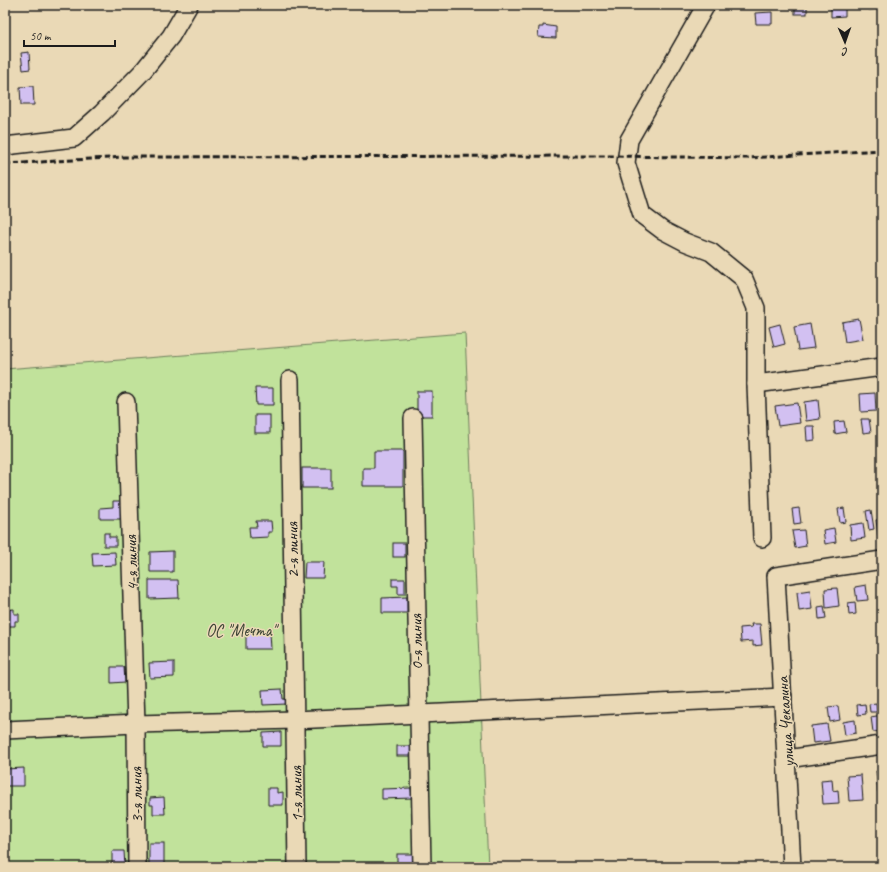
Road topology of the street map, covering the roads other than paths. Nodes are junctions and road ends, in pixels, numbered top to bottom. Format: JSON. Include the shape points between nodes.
{"nodes":[{"id":1,"x":189,"y":5,"type":"edge"},
{"id":2,"x":706,"y":5,"type":"edge"},
{"id":3,"x":5,"y":146,"type":"edge"},
{"id":4,"x":882,"y":367,"type":"edge"},
{"id":5,"x":290,"y":380,"type":"dead end"},
{"id":6,"x":756,"y":384,"type":"junction"},
{"id":7,"x":126,"y":402,"type":"dead end"},
{"id":8,"x":413,"y":418,"type":"dead end"},
{"id":9,"x":762,"y":538,"type":"dead end"},
{"id":10,"x":882,"y":560,"type":"edge"},
{"id":11,"x":783,"y":697,"type":"junction"},
{"id":12,"x":417,"y":714,"type":"junction"},
{"id":13,"x":294,"y":720,"type":"junction"},
{"id":14,"x":136,"y":724,"type":"junction"},
{"id":15,"x":5,"y":730,"type":"edge"},
{"id":16,"x":882,"y":745,"type":"edge"},
{"id":17,"x":787,"y":759,"type":"junction"},
{"id":18,"x":137,"y":867,"type":"edge"},
{"id":19,"x":297,"y":867,"type":"edge"},
{"id":20,"x":422,"y":867,"type":"edge"},
{"id":21,"x":792,"y":867,"type":"edge"}],
"edges":[{"from":1,"to":3,"type":"street","via":[[171,36],[143,71],[74,138]]},
{"from":2,"to":6,"type":"street","via":[[629,140],[626,163],[642,215],[662,230],[711,252],[744,278],[756,308]]},
{"from":4,"to":6,"type":"street"},
{"from":5,"to":13,"type":"street","name":"2-я линия"},
{"from":6,"to":9,"type":"street"},
{"from":7,"to":14,"type":"street","name":"4-я линия"},
{"from":8,"to":12,"type":"street","name":"0-я линия"},
{"from":10,"to":11,"type":"street","name":"улица Чекалина","via":[[776,576]]},
{"from":11,"to":12,"type":"street"},
{"from":11,"to":17,"type":"street","name":"улица Чекалина"},
{"from":12,"to":13,"type":"street"},
{"from":12,"to":20,"type":"street","name":"0-я линия"},
{"from":13,"to":14,"type":"street"},
{"from":13,"to":19,"type":"street","name":"1-я линия"},
{"from":14,"to":15,"type":"street"},
{"from":14,"to":18,"type":"street","name":"3-я линия"},
{"from":16,"to":17,"type":"street"},
{"from":17,"to":21,"type":"street","name":"улица Чекалина"}]}
